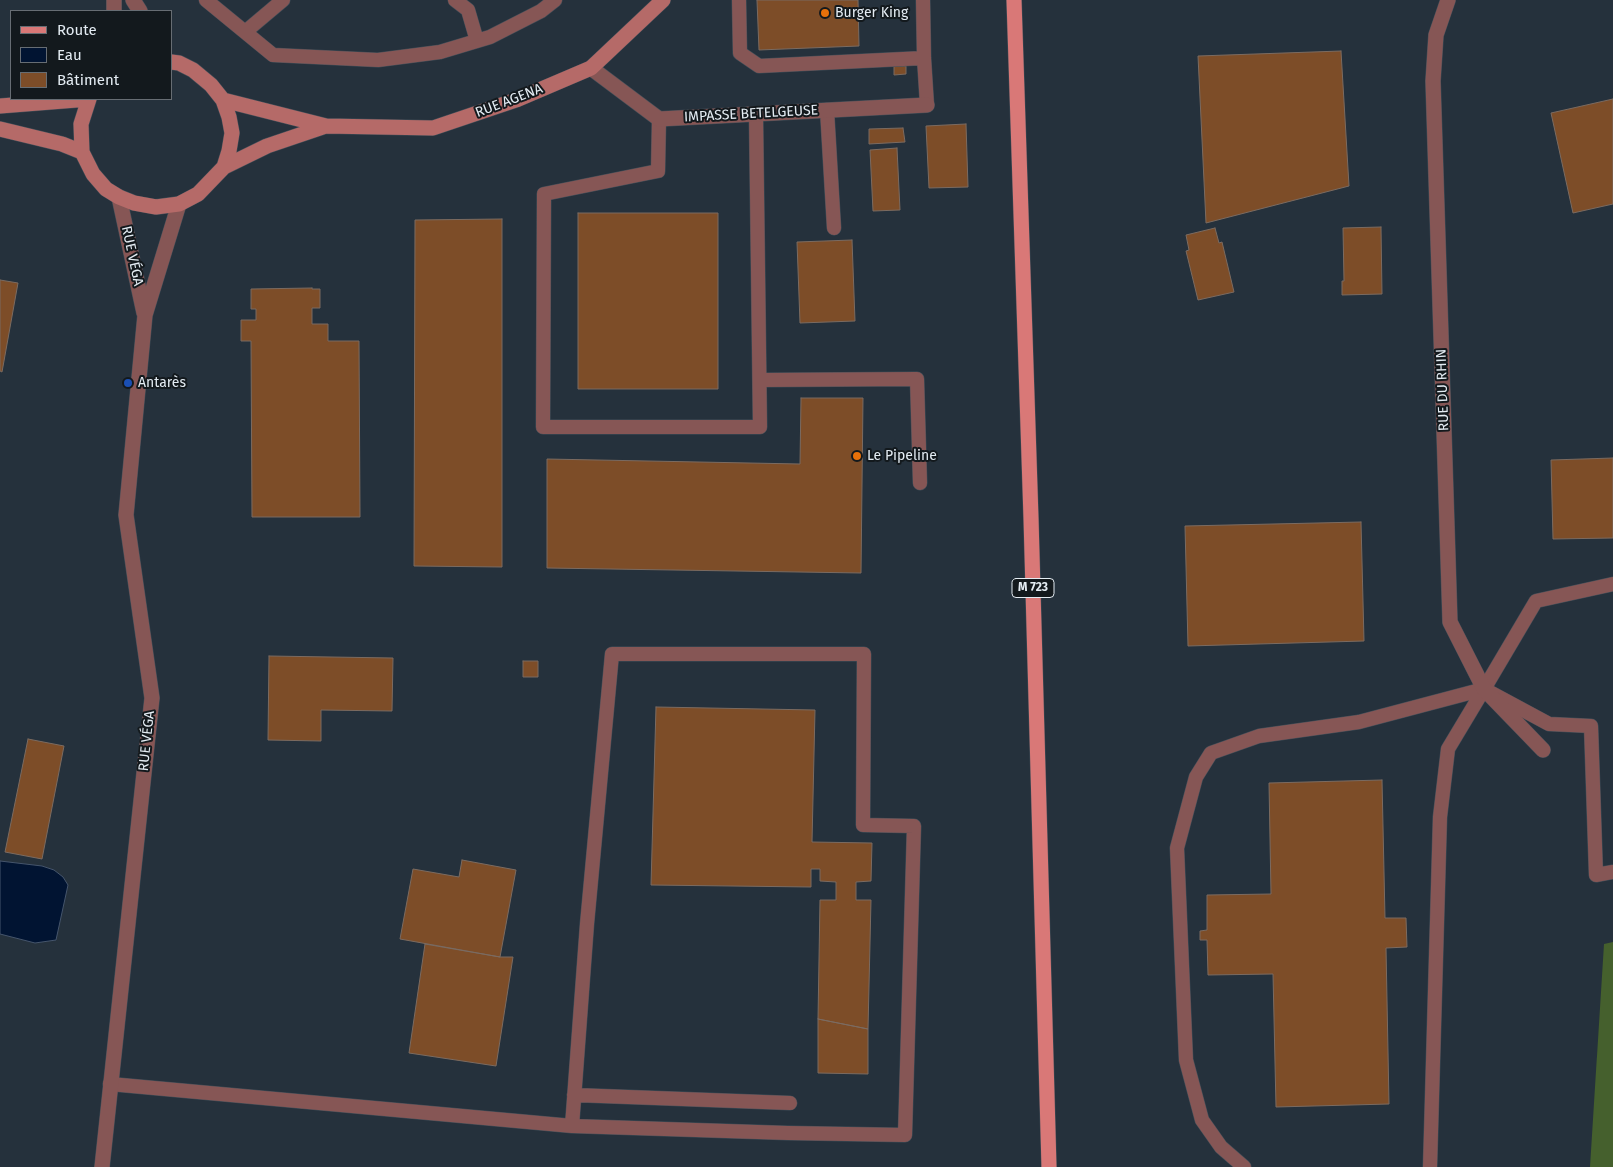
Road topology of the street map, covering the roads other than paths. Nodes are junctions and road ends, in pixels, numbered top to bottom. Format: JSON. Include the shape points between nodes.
{"nodes":[{"id":1,"x":206,"y":0,"type":"edge"},
{"id":2,"x":283,"y":0,"type":"edge"},
{"id":3,"x":455,"y":0,"type":"edge"},
{"id":4,"x":555,"y":0,"type":"edge"},
{"id":5,"x":663,"y":0,"type":"edge"},
{"id":6,"x":738,"y":0,"type":"edge"},
{"id":7,"x":923,"y":0,"type":"edge"},
{"id":8,"x":1448,"y":0,"type":"edge"},
{"id":9,"x":1015,"y":3,"type":"edge"},
{"id":10,"x":245,"y":32,"type":"junction"},
{"id":11,"x":477,"y":41,"type":"junction"},
{"id":12,"x":924,"y":58,"type":"junction"},
{"id":13,"x":174,"y":59,"type":"edge"},
{"id":14,"x":591,"y":68,"type":"junction"},
{"id":15,"x":76,"y":100,"type":"edge"},
{"id":16,"x":89,"y":100,"type":"edge"},
{"id":17,"x":223,"y":100,"type":"junction"},
{"id":18,"x":927,"y":104,"type":"joint"},
{"id":19,"x":0,"y":106,"type":"edge"},
{"id":20,"x":827,"y":110,"type":"junction"},
{"id":21,"x":756,"y":114,"type":"junction"},
{"id":22,"x":658,"y":119,"type":"junction"},
{"id":23,"x":326,"y":126,"type":"junction"},
{"id":24,"x":0,"y":129,"type":"edge"},
{"id":25,"x":82,"y":152,"type":"junction"},
{"id":26,"x":224,"y":167,"type":"junction"},
{"id":27,"x":119,"y":197,"type":"junction"},
{"id":28,"x":179,"y":204,"type":"junction"},
{"id":29,"x":834,"y":228,"type":"dead end"},
{"id":30,"x":145,"y":315,"type":"junction"},
{"id":31,"x":760,"y":380,"type":"junction"},
{"id":32,"x":920,"y":483,"type":"dead end"},
{"id":33,"x":1613,"y":584,"type":"edge"},
{"id":34,"x":1484,"y":689,"type":"junction"},
{"id":35,"x":1543,"y":750,"type":"dead end"},
{"id":36,"x":1613,"y":872,"type":"edge"},
{"id":37,"x":110,"y":1084,"type":"junction"},
{"id":38,"x":574,"y":1095,"type":"junction"},
{"id":39,"x":790,"y":1103,"type":"dead end"},
{"id":40,"x":572,"y":1126,"type":"junction"},
{"id":41,"x":102,"y":1167,"type":"edge"},
{"id":42,"x":1049,"y":1167,"type":"edge"},
{"id":43,"x":1244,"y":1167,"type":"edge"},
{"id":44,"x":1430,"y":1167,"type":"edge"}],
"edges":[{"from":1,"to":10,"type":"lane"},
{"from":2,"to":10,"type":"lane"},
{"from":3,"to":11,"type":"lane","via":[[468,10]]},
{"from":4,"to":11,"type":"lane","via":[[541,11]]},
{"from":5,"to":14,"type":"main road","name":"RUE AGENA"},
{"from":6,"to":12,"type":"lane","via":[[740,53],[759,66]]},
{"from":7,"to":12,"type":"lane"},
{"from":8,"to":34,"type":"street","name":"RUE DU RHIN","via":[[1436,34],[1433,81],[1450,622]]},
{"from":9,"to":42,"type":"main road","number":"M 723"},
{"from":10,"to":11,"type":"lane","via":[[273,55],[378,60],[440,52]]},
{"from":12,"to":18,"type":"lane"},
{"from":13,"to":17,"type":"main road","via":[[211,84]]},
{"from":14,"to":22,"type":"street"},
{"from":14,"to":23,"type":"main road","name":"RUE AGENA","via":[[516,100],[433,128]]},
{"from":15,"to":19,"type":"main road"},
{"from":16,"to":25,"type":"main road","via":[[81,124]]},
{"from":17,"to":23,"type":"main road","name":"RUE AGENA"},
{"from":17,"to":26,"type":"main road","via":[[232,133]]},
{"from":18,"to":20,"type":"street","name":"IMPASSE BETELGEUSE"},
{"from":20,"to":21,"type":"street","name":"IMPASSE BETELGEUSE"},
{"from":20,"to":29,"type":"lane"},
{"from":21,"to":22,"type":"street","name":"IMPASSE BETELGEUSE"},
{"from":21,"to":31,"type":"lane"},
{"from":22,"to":31,"type":"lane","via":[[658,171],[544,194],[542,427],[760,427]]},
{"from":23,"to":26,"type":"main road","name":"RUE AGENA","via":[[267,146]]},
{"from":24,"to":25,"type":"main road"},
{"from":25,"to":27,"type":"main road","via":[[93,174]]},
{"from":26,"to":28,"type":"main road","via":[[198,194]]},
{"from":27,"to":28,"type":"main road","via":[[156,207]]},
{"from":27,"to":30,"type":"street","name":"RUE VÉGA"},
{"from":28,"to":30,"type":"street","name":"RUE VÉGA"},
{"from":30,"to":37,"type":"street","name":"RUE VÉGA","via":[[126,515],[152,698]]},
{"from":31,"to":32,"type":"lane","via":[[917,380]]},
{"from":33,"to":34,"type":"lane","via":[[1536,601]]},
{"from":34,"to":35,"type":"street","name":"RUE DU RHIN"},
{"from":34,"to":36,"type":"lane","via":[[1549,724],[1591,726],[1596,876]]},
{"from":34,"to":43,"type":"lane","via":[[1360,722],[1259,736],[1210,753],[1196,777],[1177,848],[1186,1060],[1202,1120],[1221,1147]]},
{"from":34,"to":44,"type":"lane","via":[[1448,749],[1440,817]]},
{"from":37,"to":40,"type":"lane"},
{"from":37,"to":41,"type":"street","name":"RUE VÉGA"},
{"from":38,"to":39,"type":"lane"},
{"from":38,"to":40,"type":"lane"},
{"from":38,"to":40,"type":"lane","via":[[612,654],[864,654],[863,825],[914,826],[905,1135]]}]}
